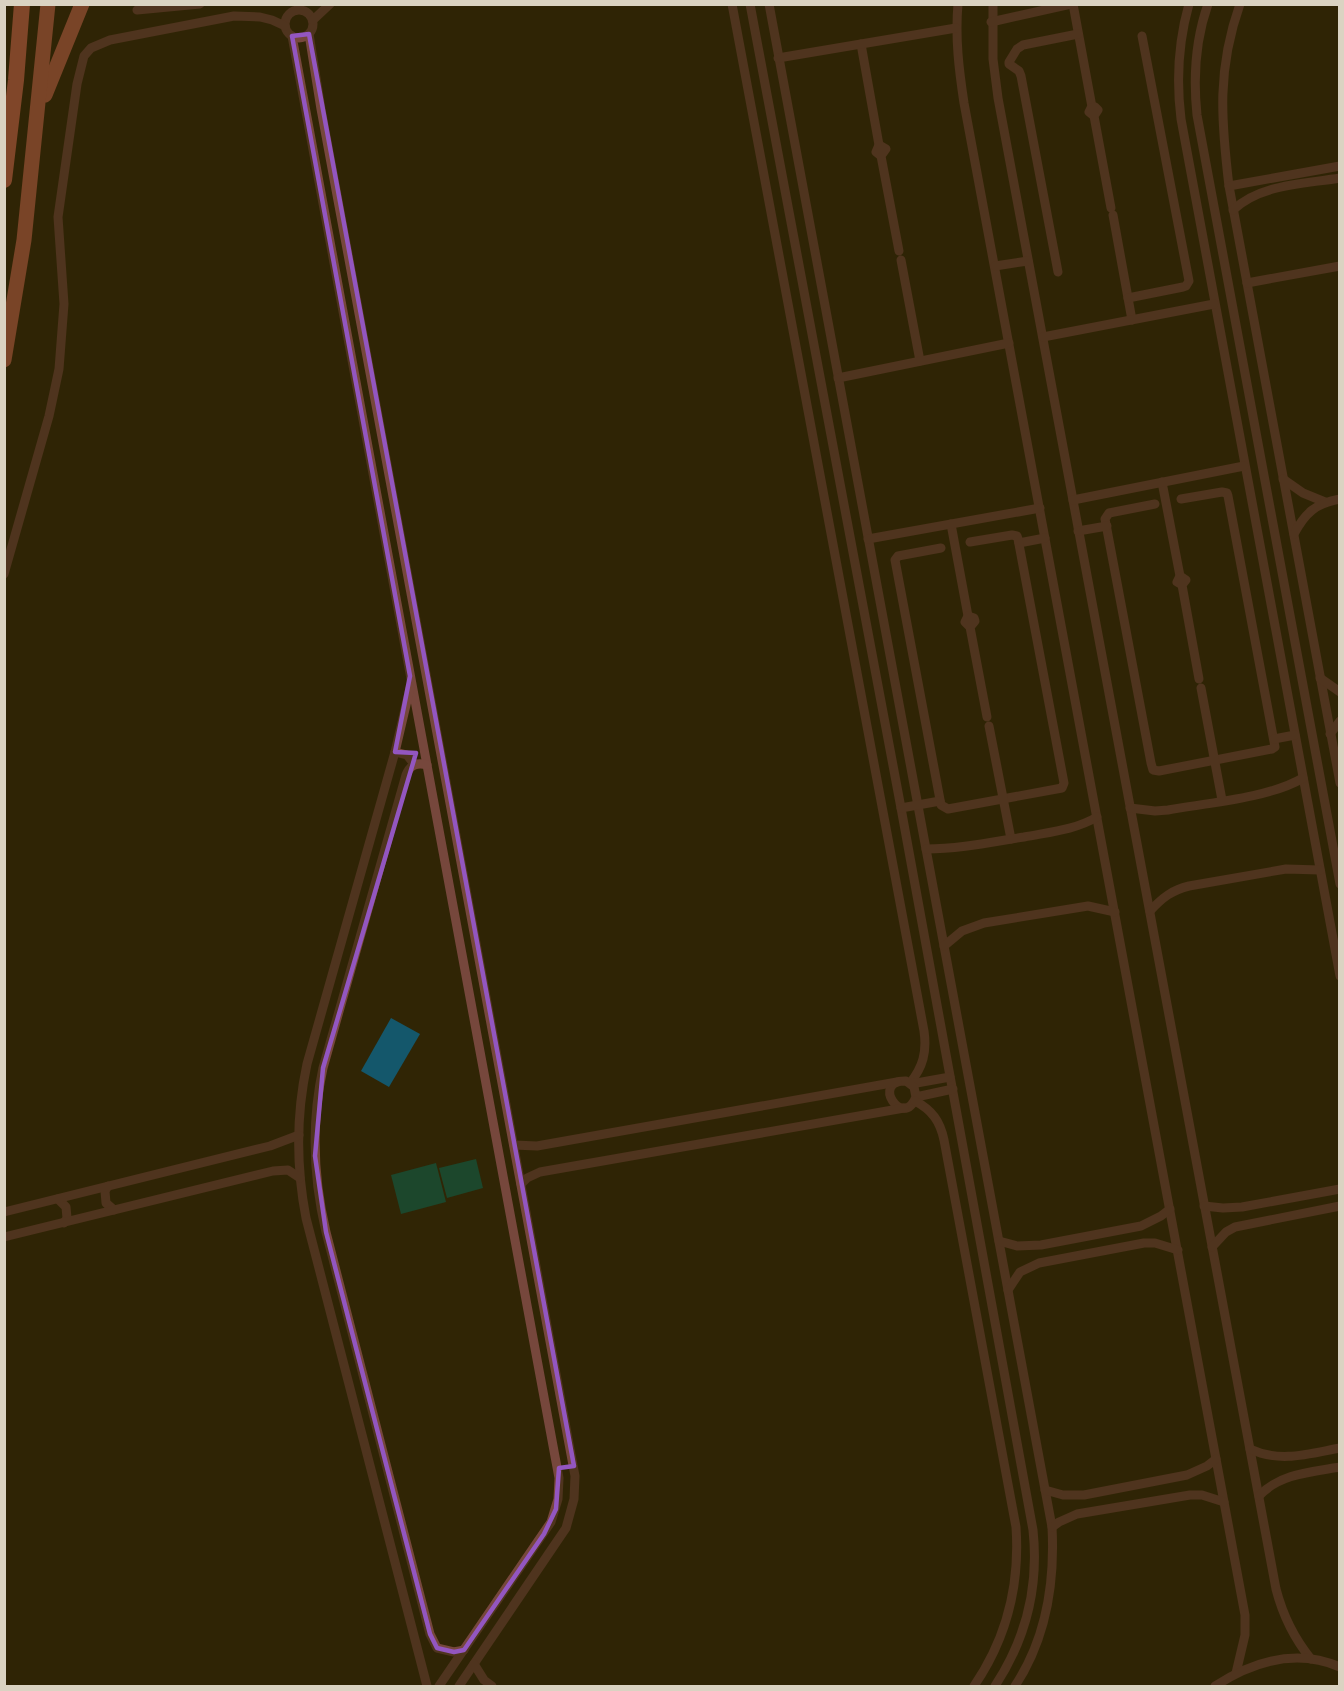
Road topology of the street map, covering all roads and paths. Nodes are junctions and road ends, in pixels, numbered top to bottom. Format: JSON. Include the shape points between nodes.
{"nodes":[{"id":1,"x":22,"y":4,"type":"edge"},
{"id":2,"x":48,"y":4,"type":"edge"},
{"id":3,"x":82,"y":4,"type":"edge"},
{"id":4,"x":200,"y":4,"type":"edge"},
{"id":5,"x":330,"y":4,"type":"edge"},
{"id":6,"x":732,"y":4,"type":"edge"},
{"id":7,"x":750,"y":4,"type":"edge"},
{"id":8,"x":769,"y":4,"type":"edge"},
{"id":9,"x":958,"y":4,"type":"edge"},
{"id":10,"x":993,"y":4,"type":"edge"},
{"id":11,"x":1072,"y":4,"type":"edge"},
{"id":12,"x":1208,"y":4,"type":"edge"},
{"id":13,"x":1240,"y":4,"type":"edge"},
{"id":14,"x":1187,"y":5,"type":"edge"},
{"id":15,"x":305,"y":8,"type":"edge"},
{"id":16,"x":289,"y":9,"type":"edge"},
{"id":17,"x":136,"y":10,"type":"dead end"},
{"id":18,"x":313,"y":20,"type":"junction"},
{"id":19,"x":991,"y":22,"type":"junction"},
{"id":20,"x":285,"y":26,"type":"junction"},
{"id":21,"x":956,"y":28,"type":"junction"},
{"id":22,"x":309,"y":34,"type":"junction"},
{"id":23,"x":1078,"y":34,"type":"junction"},
{"id":24,"x":292,"y":36,"type":"junction"},
{"id":25,"x":1142,"y":36,"type":"dead end"},
{"id":26,"x":861,"y":44,"type":"junction"},
{"id":27,"x":778,"y":58,"type":"junction"},
{"id":28,"x":781,"y":71,"type":"junction"},
{"id":29,"x":762,"y":74,"type":"junction"},
{"id":30,"x":36,"y":121,"type":"junction"},
{"id":31,"x":1206,"y":165,"type":"junction"},
{"id":32,"x":1340,"y":166,"type":"edge"},
{"id":33,"x":1189,"y":169,"type":"junction"},
{"id":34,"x":1340,"y":178,"type":"edge"},
{"id":35,"x":4,"y":180,"type":"edge"},
{"id":36,"x":1229,"y":186,"type":"junction"},
{"id":37,"x":1233,"y":210,"type":"junction"},
{"id":38,"x":1028,"y":261,"type":"junction"},
{"id":39,"x":995,"y":266,"type":"junction"},
{"id":40,"x":1340,"y":266,"type":"edge"},
{"id":41,"x":1058,"y":272,"type":"dead end"},
{"id":42,"x":1247,"y":283,"type":"junction"},
{"id":43,"x":1128,"y":298,"type":"junction"},
{"id":44,"x":1214,"y":304,"type":"junction"},
{"id":45,"x":1132,"y":320,"type":"junction"},
{"id":46,"x":1043,"y":337,"type":"junction"},
{"id":47,"x":1009,"y":343,"type":"junction"},
{"id":48,"x":4,"y":360,"type":"edge"},
{"id":49,"x":921,"y":362,"type":"junction"},
{"id":50,"x":838,"y":378,"type":"junction"},
{"id":51,"x":852,"y":452,"type":"junction"},
{"id":52,"x":834,"y":455,"type":"junction"},
{"id":53,"x":1244,"y":466,"type":"junction"},
{"id":54,"x":1283,"y":479,"type":"junction"},
{"id":55,"x":1162,"y":482,"type":"junction"},
{"id":56,"x":1181,"y":499,"type":"dead end"},
{"id":57,"x":1340,"y":499,"type":"edge"},
{"id":58,"x":1073,"y":500,"type":"junction"},
{"id":59,"x":1325,"y":502,"type":"junction"},
{"id":60,"x":1155,"y":504,"type":"dead end"},
{"id":61,"x":1040,"y":508,"type":"junction"},
{"id":62,"x":397,"y":515,"type":"junction"},
{"id":63,"x":381,"y":518,"type":"junction"},
{"id":64,"x":951,"y":524,"type":"junction"},
{"id":65,"x":1107,"y":526,"type":"junction"},
{"id":66,"x":1078,"y":531,"type":"junction"},
{"id":67,"x":1294,"y":534,"type":"junction"},
{"id":68,"x":1045,"y":538,"type":"junction"},
{"id":69,"x":868,"y":539,"type":"junction"},
{"id":70,"x":970,"y":542,"type":"dead end"},
{"id":71,"x":1019,"y":543,"type":"junction"},
{"id":72,"x":940,"y":548,"type":"dead end"},
{"id":73,"x":4,"y":574,"type":"edge"},
{"id":74,"x":411,"y":676,"type":"junction"},
{"id":75,"x":1320,"y":678,"type":"junction"},
{"id":76,"x":1340,"y":692,"type":"edge"},
{"id":77,"x":1340,"y":720,"type":"edge"},
{"id":78,"x":1330,"y":734,"type":"junction"},
{"id":79,"x":1295,"y":735,"type":"junction"},
{"id":80,"x":1274,"y":739,"type":"junction"},
{"id":81,"x":395,"y":753,"type":"junction"},
{"id":82,"x":1215,"y":760,"type":"junction"},
{"id":83,"x":414,"y":764,"type":"junction"},
{"id":84,"x":427,"y":765,"type":"junction"},
{"id":85,"x":1303,"y":778,"type":"junction"},
{"id":86,"x":1340,"y":783,"type":"edge"},
{"id":87,"x":1003,"y":798,"type":"junction"},
{"id":88,"x":1222,"y":800,"type":"junction"},
{"id":89,"x":940,"y":801,"type":"junction"},
{"id":90,"x":918,"y":805,"type":"junction"},
{"id":91,"x":901,"y":808,"type":"junction"},
{"id":92,"x":1130,"y":808,"type":"junction"},
{"id":93,"x":1097,"y":817,"type":"junction"},
{"id":94,"x":1011,"y":839,"type":"junction"},
{"id":95,"x":926,"y":849,"type":"junction"},
{"id":96,"x":1320,"y":870,"type":"junction"},
{"id":97,"x":1340,"y":884,"type":"edge"},
{"id":98,"x":1149,"y":911,"type":"junction"},
{"id":99,"x":1115,"y":912,"type":"junction"},
{"id":100,"x":944,"y":946,"type":"junction"},
{"id":101,"x":1340,"y":976,"type":"edge"},
{"id":102,"x":487,"y":999,"type":"junction"},
{"id":103,"x":471,"y":1002,"type":"junction"},
{"id":104,"x":950,"y":1077,"type":"junction"},
{"id":105,"x":897,"y":1082,"type":"junction"},
{"id":106,"x":911,"y":1083,"type":"junction"},
{"id":107,"x":953,"y":1089,"type":"junction"},
{"id":108,"x":915,"y":1099,"type":"junction"},
{"id":109,"x":904,"y":1108,"type":"junction"},
{"id":110,"x":298,"y":1135,"type":"junction"},
{"id":111,"x":514,"y":1145,"type":"junction"},
{"id":112,"x":300,"y":1178,"type":"junction"},
{"id":113,"x":521,"y":1184,"type":"junction"},
{"id":114,"x":108,"y":1186,"type":"junction"},
{"id":115,"x":1340,"y":1190,"type":"edge"},
{"id":116,"x":58,"y":1199,"type":"junction"},
{"id":117,"x":1204,"y":1206,"type":"junction"},
{"id":118,"x":1340,"y":1206,"type":"edge"},
{"id":119,"x":1170,"y":1209,"type":"junction"},
{"id":120,"x":114,"y":1210,"type":"junction"},
{"id":121,"x":4,"y":1212,"type":"edge"},
{"id":122,"x":64,"y":1223,"type":"junction"},
{"id":123,"x":4,"y":1237,"type":"edge"},
{"id":124,"x":999,"y":1240,"type":"junction"},
{"id":125,"x":1212,"y":1247,"type":"junction"},
{"id":126,"x":1178,"y":1250,"type":"junction"},
{"id":127,"x":1008,"y":1290,"type":"junction"},
{"id":128,"x":1340,"y":1448,"type":"edge"},
{"id":129,"x":1250,"y":1449,"type":"junction"},
{"id":130,"x":1216,"y":1458,"type":"junction"},
{"id":131,"x":574,"y":1466,"type":"junction"},
{"id":132,"x":1340,"y":1467,"type":"edge"},
{"id":133,"x":558,"y":1469,"type":"junction"},
{"id":134,"x":1045,"y":1490,"type":"junction"},
{"id":135,"x":1258,"y":1496,"type":"junction"},
{"id":136,"x":1224,"y":1502,"type":"junction"},
{"id":137,"x":1052,"y":1527,"type":"junction"},
{"id":138,"x":464,"y":1650,"type":"junction"},
{"id":139,"x":1311,"y":1659,"type":"junction"},
{"id":140,"x":474,"y":1664,"type":"junction"},
{"id":141,"x":1340,"y":1667,"type":"edge"},
{"id":142,"x":1236,"y":1672,"type":"junction"},
{"id":143,"x":427,"y":1686,"type":"edge"},
{"id":144,"x":439,"y":1686,"type":"edge"},
{"id":145,"x":459,"y":1686,"type":"edge"},
{"id":146,"x":492,"y":1686,"type":"edge"},
{"id":147,"x":974,"y":1686,"type":"edge"},
{"id":148,"x":995,"y":1686,"type":"edge"},
{"id":149,"x":1015,"y":1686,"type":"edge"},
{"id":150,"x":1215,"y":1686,"type":"edge"}],
"edges":[{"from":1,"to":35,"type":"highway"},
{"from":2,"to":30,"type":"highway"},
{"from":3,"to":30,"type":"highway"},
{"from":4,"to":17,"type":"street"},
{"from":5,"to":18,"type":"street"},
{"from":6,"to":106,"type":"street","via":[[924,1031],[925,1053]]},
{"from":7,"to":29,"type":"street"},
{"from":8,"to":27,"type":"street"},
{"from":9,"to":21,"type":"street"},
{"from":10,"to":19,"type":"street"},
{"from":11,"to":19,"type":"street"},
{"from":11,"to":23,"type":"street"},
{"from":12,"to":31,"type":"street","via":[[1199,33],[1195,71],[1197,115]]},
{"from":13,"to":36,"type":"street","via":[[1224,61],[1221,96]]},
{"from":14,"to":33,"type":"street","via":[[1177,91]]},
{"from":15,"to":16,"type":"street"},
{"from":15,"to":18,"type":"street"},
{"from":16,"to":20,"type":"street"},
{"from":18,"to":22,"type":"street"},
{"from":19,"to":38,"type":"street","via":[[998,98]]},
{"from":20,"to":24,"type":"street"},
{"from":20,"to":73,"type":"street","via":[[260,17],[234,16],[111,39],[91,48],[84,56],[58,217],[64,304],[59,369],[50,416]]},
{"from":21,"to":26,"type":"street"},
{"from":21,"to":39,"type":"street","via":[[958,64]]},
{"from":22,"to":24,"type":"street","via":[[301,38]]},
{"from":22,"to":62,"type":"street"},
{"from":23,"to":41,"type":"street","via":[[1023,45],[1009,62],[1021,76]]},
{"from":23,"to":43,"type":"street"},
{"from":24,"to":63,"type":"street"},
{"from":25,"to":43,"type":"street","via":[[1188,281],[1183,287]]},
{"from":26,"to":27,"type":"street"},
{"from":26,"to":49,"type":"street","via":[[879,145],[886,150],[882,156]]},
{"from":27,"to":28,"type":"street"},
{"from":28,"to":29,"type":"street"},
{"from":28,"to":50,"type":"street"},
{"from":29,"to":52,"type":"street"},
{"from":30,"to":48,"type":"highway","via":[[25,230]]},
{"from":31,"to":33,"type":"street"},
{"from":31,"to":97,"type":"street"},
{"from":32,"to":36,"type":"street"},
{"from":33,"to":44,"type":"street"},
{"from":34,"to":37,"type":"street","via":[[1260,193]]},
{"from":36,"to":37,"type":"street"},
{"from":37,"to":42,"type":"street"},
{"from":38,"to":39,"type":"street"},
{"from":38,"to":46,"type":"street"},
{"from":39,"to":47,"type":"street"},
{"from":40,"to":42,"type":"street"},
{"from":42,"to":54,"type":"street"},
{"from":43,"to":45,"type":"street"},
{"from":44,"to":45,"type":"street"},
{"from":44,"to":53,"type":"street"},
{"from":45,"to":46,"type":"street"},
{"from":46,"to":58,"type":"street"},
{"from":47,"to":49,"type":"street"},
{"from":47,"to":61,"type":"street"},
{"from":49,"to":50,"type":"street"},
{"from":50,"to":51,"type":"street"},
{"from":51,"to":52,"type":"street"},
{"from":51,"to":69,"type":"street"},
{"from":52,"to":91,"type":"street"},
{"from":53,"to":55,"type":"street"},
{"from":53,"to":79,"type":"street"},
{"from":54,"to":59,"type":"street"},
{"from":54,"to":67,"type":"street"},
{"from":55,"to":58,"type":"street"},
{"from":55,"to":82,"type":"street"},
{"from":56,"to":80,"type":"street","via":[[1227,493]]},
{"from":57,"to":59,"type":"street"},
{"from":58,"to":66,"type":"street"},
{"from":59,"to":67,"type":"street","via":[[1306,515]]},
{"from":60,"to":65,"type":"street","via":[[1109,513]]},
{"from":61,"to":64,"type":"street"},
{"from":61,"to":68,"type":"street"},
{"from":62,"to":63,"type":"street"},
{"from":62,"to":102,"type":"street"},
{"from":63,"to":74,"type":"street"},
{"from":64,"to":69,"type":"street"},
{"from":64,"to":87,"type":"street","via":[[968,616],[975,621],[970,627]]},
{"from":65,"to":66,"type":"street"},
{"from":65,"to":82,"type":"street","via":[[1153,770]]},
{"from":66,"to":92,"type":"street"},
{"from":67,"to":75,"type":"street"},
{"from":68,"to":71,"type":"street"},
{"from":68,"to":93,"type":"street"},
{"from":69,"to":90,"type":"street"},
{"from":70,"to":71,"type":"street","via":[[1014,535]]},
{"from":71,"to":87,"type":"street","via":[[1064,785]]},
{"from":72,"to":89,"type":"street","via":[[898,556],[895,560]]},
{"from":74,"to":81,"type":"street"},
{"from":74,"to":84,"type":"street"},
{"from":75,"to":76,"type":"street"},
{"from":75,"to":78,"type":"street"},
{"from":77,"to":78,"type":"street"},
{"from":78,"to":86,"type":"street"},
{"from":79,"to":80,"type":"street"},
{"from":79,"to":85,"type":"street"},
{"from":80,"to":82,"type":"street","via":[[1272,749]]},
{"from":81,"to":83,"type":"street","via":[[407,755]]},
{"from":81,"to":110,"type":"street","via":[[307,1064]]},
{"from":82,"to":88,"type":"street"},
{"from":83,"to":84,"type":"street"},
{"from":83,"to":138,"type":"street","via":[[405,775],[323,1068],[316,1108],[315,1156],[322,1214],[430,1634],[437,1648]]},
{"from":84,"to":103,"type":"street"},
{"from":85,"to":88,"type":"street","via":[[1281,788]]},
{"from":85,"to":96,"type":"street"},
{"from":87,"to":89,"type":"street","via":[[948,809]]},
{"from":87,"to":94,"type":"street"},
{"from":88,"to":92,"type":"street","via":[[1162,810]]},
{"from":89,"to":90,"type":"street"},
{"from":90,"to":91,"type":"street"},
{"from":90,"to":95,"type":"street"},
{"from":91,"to":104,"type":"street"},
{"from":92,"to":98,"type":"street"},
{"from":93,"to":94,"type":"street","via":[[1078,826]]},
{"from":93,"to":99,"type":"street"},
{"from":94,"to":95,"type":"street"},
{"from":95,"to":100,"type":"street"},
{"from":96,"to":98,"type":"street","via":[[1286,869],[1189,886],[1167,895]]},
{"from":96,"to":101,"type":"street"},
{"from":98,"to":117,"type":"street"},
{"from":99,"to":100,"type":"street","via":[[1088,906],[984,923],[962,931]]},
{"from":99,"to":119,"type":"street"},
{"from":100,"to":124,"type":"street"},
{"from":102,"to":103,"type":"street"},
{"from":102,"to":111,"type":"street"},
{"from":103,"to":133,"type":"street"},
{"from":104,"to":106,"type":"street"},
{"from":104,"to":107,"type":"street"},
{"from":105,"to":106,"type":"street"},
{"from":105,"to":109,"type":"street","via":[[890,1098]]},
{"from":105,"to":111,"type":"street","via":[[537,1146]]},
{"from":106,"to":108,"type":"street"},
{"from":107,"to":108,"type":"street"},
{"from":107,"to":148,"type":"street","via":[[1035,1550],[1025,1625]]},
{"from":108,"to":109,"type":"street"},
{"from":108,"to":147,"type":"street","via":[[938,1120],[944,1140],[1016,1527],[1016,1572],[1010,1611],[997,1647]]},
{"from":109,"to":113,"type":"street","via":[[540,1172]]},
{"from":110,"to":112,"type":"street"},
{"from":110,"to":114,"type":"street","via":[[270,1146]]},
{"from":111,"to":113,"type":"street"},
{"from":112,"to":120,"type":"street","via":[[280,1169]]},
{"from":112,"to":143,"type":"street","via":[[311,1236]]},
{"from":113,"to":131,"type":"street"},
{"from":114,"to":116,"type":"street"},
{"from":114,"to":120,"type":"street","via":[[106,1203]]},
{"from":115,"to":117,"type":"street","via":[[1242,1207]]},
{"from":116,"to":121,"type":"street"},
{"from":116,"to":122,"type":"street","via":[[68,1212]]},
{"from":117,"to":125,"type":"street"},
{"from":118,"to":125,"type":"street","via":[[1235,1227]]},
{"from":119,"to":124,"type":"street","via":[[1141,1226],[1036,1246],[1017,1246]]},
{"from":119,"to":126,"type":"street"},
{"from":120,"to":122,"type":"street"},
{"from":122,"to":123,"type":"street"},
{"from":124,"to":127,"type":"street"},
{"from":125,"to":129,"type":"street"},
{"from":126,"to":127,"type":"street","via":[[1144,1243],[1039,1263],[1020,1272]]},
{"from":126,"to":130,"type":"street"},
{"from":127,"to":134,"type":"street"},
{"from":128,"to":129,"type":"street","via":[[1288,1458]]},
{"from":129,"to":135,"type":"street"},
{"from":130,"to":134,"type":"street","via":[[1187,1475],[1095,1493],[1073,1496]]},
{"from":130,"to":136,"type":"street"},
{"from":131,"to":133,"type":"street"},
{"from":131,"to":140,"type":"street","via":[[574,1499],[566,1528]]},
{"from":132,"to":135,"type":"street","via":[[1282,1479]]},
{"from":133,"to":138,"type":"street","via":[[558,1499],[551,1522]]},
{"from":134,"to":137,"type":"street"},
{"from":135,"to":139,"type":"street","via":[[1281,1608],[1298,1644]]},
{"from":136,"to":137,"type":"street","via":[[1190,1495],[1077,1514]]},
{"from":136,"to":142,"type":"street","via":[[1245,1615],[1245,1635]]},
{"from":137,"to":149,"type":"street","via":[[1049,1603],[1031,1658]]},
{"from":138,"to":144,"type":"street"},
{"from":139,"to":141,"type":"street"},
{"from":139,"to":142,"type":"street","via":[[1271,1660]]},
{"from":140,"to":145,"type":"street"},
{"from":140,"to":146,"type":"street"},
{"from":142,"to":150,"type":"street"}]}
